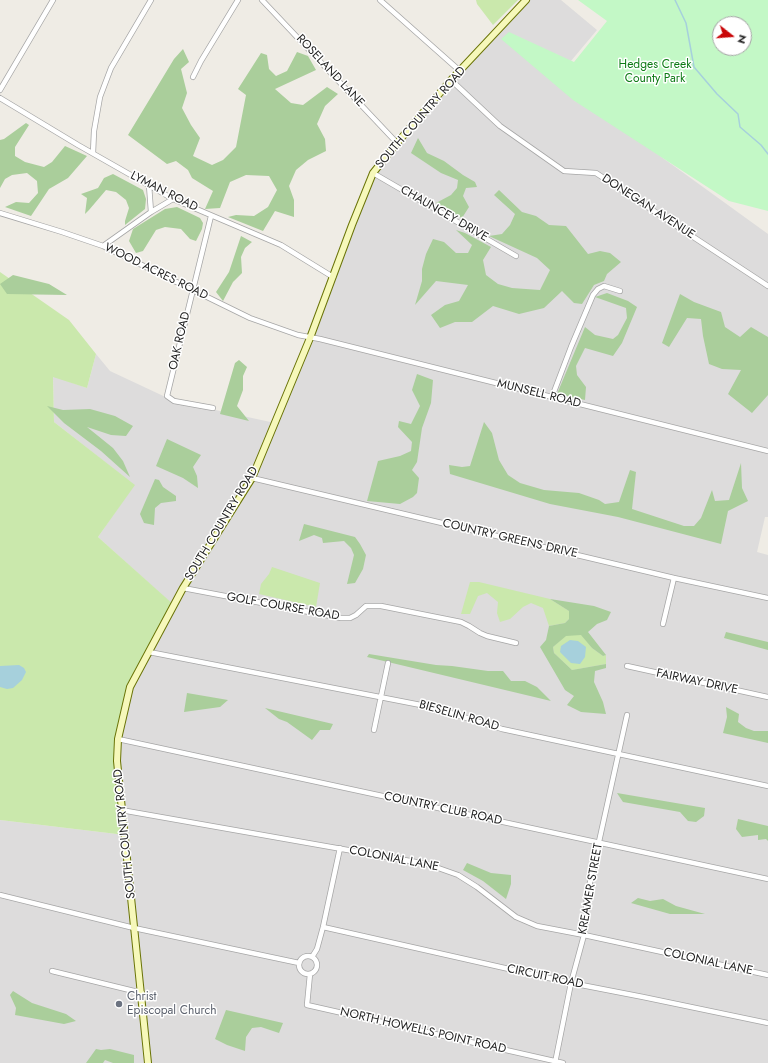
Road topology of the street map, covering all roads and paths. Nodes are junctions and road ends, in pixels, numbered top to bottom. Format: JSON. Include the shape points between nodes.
{"nodes":[{"id":1,"x":53,"y":0,"type":"edge"},
{"id":2,"x":151,"y":0,"type":"edge"},
{"id":3,"x":238,"y":0,"type":"edge"},
{"id":4,"x":262,"y":0,"type":"edge"},
{"id":5,"x":380,"y":0,"type":"edge"},
{"id":6,"x":526,"y":0,"type":"edge"},
{"id":7,"x":460,"y":71,"type":"junction"},
{"id":8,"x":193,"y":77,"type":"dead end"},
{"id":9,"x":451,"y":80,"type":"junction"},
{"id":10,"x":0,"y":90,"type":"edge"},
{"id":11,"x":0,"y":98,"type":"edge"},
{"id":12,"x":397,"y":143,"type":"junction"},
{"id":13,"x":93,"y":153,"type":"junction"},
{"id":14,"x":373,"y":173,"type":"junction"},
{"id":15,"x":149,"y":186,"type":"junction"},
{"id":16,"x":173,"y":200,"type":"junction"},
{"id":17,"x":0,"y":212,"type":"edge"},
{"id":18,"x":151,"y":212,"type":"junction"},
{"id":19,"x":211,"y":216,"type":"junction"},
{"id":20,"x":103,"y":246,"type":"junction"},
{"id":21,"x":516,"y":256,"type":"dead end"},
{"id":22,"x":333,"y":277,"type":"junction"},
{"id":23,"x":768,"y":286,"type":"edge"},
{"id":24,"x":193,"y":289,"type":"junction"},
{"id":25,"x":620,"y":291,"type":"dead end"},
{"id":26,"x":310,"y":338,"type":"junction"},
{"id":27,"x":552,"y":397,"type":"junction"},
{"id":28,"x":213,"y":408,"type":"dead end"},
{"id":29,"x":768,"y":451,"type":"edge"},
{"id":30,"x":252,"y":478,"type":"junction"},
{"id":31,"x":674,"y":578,"type":"junction"},
{"id":32,"x":183,"y":588,"type":"junction"},
{"id":33,"x":768,"y":598,"type":"edge"},
{"id":34,"x":663,"y":624,"type":"dead end"},
{"id":35,"x":516,"y":643,"type":"dead end"},
{"id":36,"x":149,"y":652,"type":"junction"},
{"id":37,"x":388,"y":663,"type":"dead end"},
{"id":38,"x":627,"y":666,"type":"dead end"},
{"id":39,"x":381,"y":696,"type":"junction"},
{"id":40,"x":768,"y":697,"type":"edge"},
{"id":41,"x":627,"y":715,"type":"dead end"},
{"id":42,"x":374,"y":730,"type":"dead end"},
{"id":43,"x":118,"y":739,"type":"junction"},
{"id":44,"x":618,"y":754,"type":"junction"},
{"id":45,"x":768,"y":786,"type":"edge"},
{"id":46,"x":121,"y":810,"type":"junction"},
{"id":47,"x":599,"y":842,"type":"junction"},
{"id":48,"x":340,"y":848,"type":"junction"},
{"id":49,"x":768,"y":879,"type":"edge"},
{"id":50,"x":0,"y":895,"type":"edge"},
{"id":51,"x":323,"y":927,"type":"junction"},
{"id":52,"x":134,"y":928,"type":"junction"},
{"id":53,"x":584,"y":935,"type":"junction"},
{"id":54,"x":312,"y":957,"type":"junction"},
{"id":55,"x":299,"y":963,"type":"junction"},
{"id":56,"x":52,"y":971,"type":"dead end"},
{"id":57,"x":310,"y":974,"type":"junction"},
{"id":58,"x":768,"y":975,"type":"edge"},
{"id":59,"x":572,"y":983,"type":"junction"},
{"id":60,"x":142,"y":993,"type":"junction"},
{"id":61,"x":768,"y":1023,"type":"edge"},
{"id":62,"x":555,"y":1062,"type":"edge"},
{"id":63,"x":148,"y":1063,"type":"edge"},
{"id":64,"x":563,"y":1063,"type":"edge"}],
"edges":[{"from":1,"to":10,"type":"street"},
{"from":2,"to":13,"type":"street","via":[[110,68],[100,96]]},
{"from":3,"to":8,"type":"street","via":[[200,61]]},
{"from":4,"to":12,"type":"street","name":"ROSELAND LANE"},
{"from":5,"to":7,"type":"street"},
{"from":6,"to":7,"type":"main road","name":"SOUTH COUNTRY ROAD"},
{"from":7,"to":9,"type":"main road","name":"SOUTH COUNTRY ROAD"},
{"from":9,"to":12,"type":"main road","name":"SOUTH COUNTRY ROAD"},
{"from":9,"to":23,"type":"street","name":"DONEGAN AVENUE","via":[[500,126],[564,171],[596,173]]},
{"from":11,"to":13,"type":"street","name":"LYMAN ROAD"},
{"from":12,"to":14,"type":"main road","name":"SOUTH COUNTRY ROAD"},
{"from":13,"to":15,"type":"street","name":"LYMAN ROAD"},
{"from":14,"to":21,"type":"street","name":"CHAUNCEY DRIVE"},
{"from":14,"to":22,"type":"main road","name":"SOUTH COUNTRY ROAD"},
{"from":15,"to":16,"type":"street","name":"LYMAN ROAD"},
{"from":15,"to":18,"type":"street"},
{"from":16,"to":18,"type":"street"},
{"from":16,"to":19,"type":"street","name":"LYMAN ROAD"},
{"from":17,"to":20,"type":"street","name":"WOOD ACRES ROAD"},
{"from":18,"to":20,"type":"street"},
{"from":19,"to":22,"type":"street","name":"LYMAN ROAD","via":[[281,245]]},
{"from":19,"to":24,"type":"street","name":"OAK ROAD"},
{"from":20,"to":24,"type":"street","name":"WOOD ACRES ROAD"},
{"from":22,"to":26,"type":"main road","name":"SOUTH COUNTRY ROAD"},
{"from":24,"to":26,"type":"street","name":"WOOD ACRES ROAD","via":[[250,318]]},
{"from":24,"to":28,"type":"street","name":"OAK ROAD","via":[[167,396],[174,401]]},
{"from":25,"to":27,"type":"street","via":[[604,286],[592,295]]},
{"from":26,"to":27,"type":"street","name":"MUNSELL ROAD"},
{"from":26,"to":30,"type":"main road","name":"SOUTH COUNTRY ROAD"},
{"from":27,"to":29,"type":"street","name":"MUNSELL ROAD"},
{"from":30,"to":31,"type":"street","name":"COUNTRY GREENS DRIVE"},
{"from":30,"to":32,"type":"main road","name":"SOUTH COUNTRY ROAD"},
{"from":31,"to":33,"type":"street","name":"COUNTRY GREENS DRIVE"},
{"from":31,"to":34,"type":"street"},
{"from":32,"to":35,"type":"street","name":"GOLF COURSE ROAD","via":[[342,618],[350,618],[366,606],[381,606],[462,622],[487,636]]},
{"from":32,"to":36,"type":"main road","name":"SOUTH COUNTRY ROAD"},
{"from":36,"to":39,"type":"street","name":"BIESELIN ROAD"},
{"from":36,"to":43,"type":"main road","name":"SOUTH COUNTRY ROAD","via":[[130,687]]},
{"from":37,"to":39,"type":"street"},
{"from":38,"to":40,"type":"street","name":"FAIRWAY DRIVE"},
{"from":39,"to":42,"type":"street"},
{"from":39,"to":44,"type":"street","name":"BIESELIN ROAD","via":[[431,707],[502,729]]},
{"from":41,"to":44,"type":"street","name":"KREAMER STREET"},
{"from":43,"to":46,"type":"main road","name":"SOUTH COUNTRY ROAD"},
{"from":43,"to":47,"type":"street","name":"COUNTRY CLUB ROAD"},
{"from":44,"to":45,"type":"street","name":"BIESELIN ROAD"},
{"from":44,"to":47,"type":"street","name":"KREAMER STREET"},
{"from":46,"to":48,"type":"street","name":"COLONIAL LANE"},
{"from":46,"to":52,"type":"main road","name":"SOUTH COUNTRY ROAD"},
{"from":47,"to":49,"type":"street","name":"COUNTRY CLUB ROAD"},
{"from":47,"to":53,"type":"street","name":"KREAMER STREET","via":[[588,896]]},
{"from":48,"to":51,"type":"street"},
{"from":48,"to":53,"type":"street","name":"COLONIAL LANE","via":[[448,870],[467,880],[516,917],[537,926]]},
{"from":50,"to":52,"type":"street"},
{"from":51,"to":54,"type":"street"},
{"from":51,"to":59,"type":"street","name":"CIRCUIT ROAD"},
{"from":52,"to":55,"type":"street"},
{"from":52,"to":60,"type":"main road","name":"SOUTH COUNTRY ROAD"},
{"from":53,"to":58,"type":"street","name":"COLONIAL LANE"},
{"from":53,"to":59,"type":"street","name":"KREAMER STREET"},
{"from":54,"to":55,"type":"street","via":[[305,957]]},
{"from":54,"to":57,"type":"street","via":[[317,966]]},
{"from":55,"to":57,"type":"street","via":[[304,973]]},
{"from":56,"to":60,"type":"street"},
{"from":57,"to":62,"type":"street","name":"NORTH HOWELLS POINT ROAD","via":[[306,1005]]},
{"from":59,"to":61,"type":"street","name":"CIRCUIT ROAD"},
{"from":59,"to":62,"type":"street","name":"KREAMER STREET"},
{"from":60,"to":63,"type":"main road","name":"SOUTH COUNTRY ROAD"},
{"from":62,"to":64,"type":"street","name":"NORTH HOWELLS POINT ROAD"}]}
